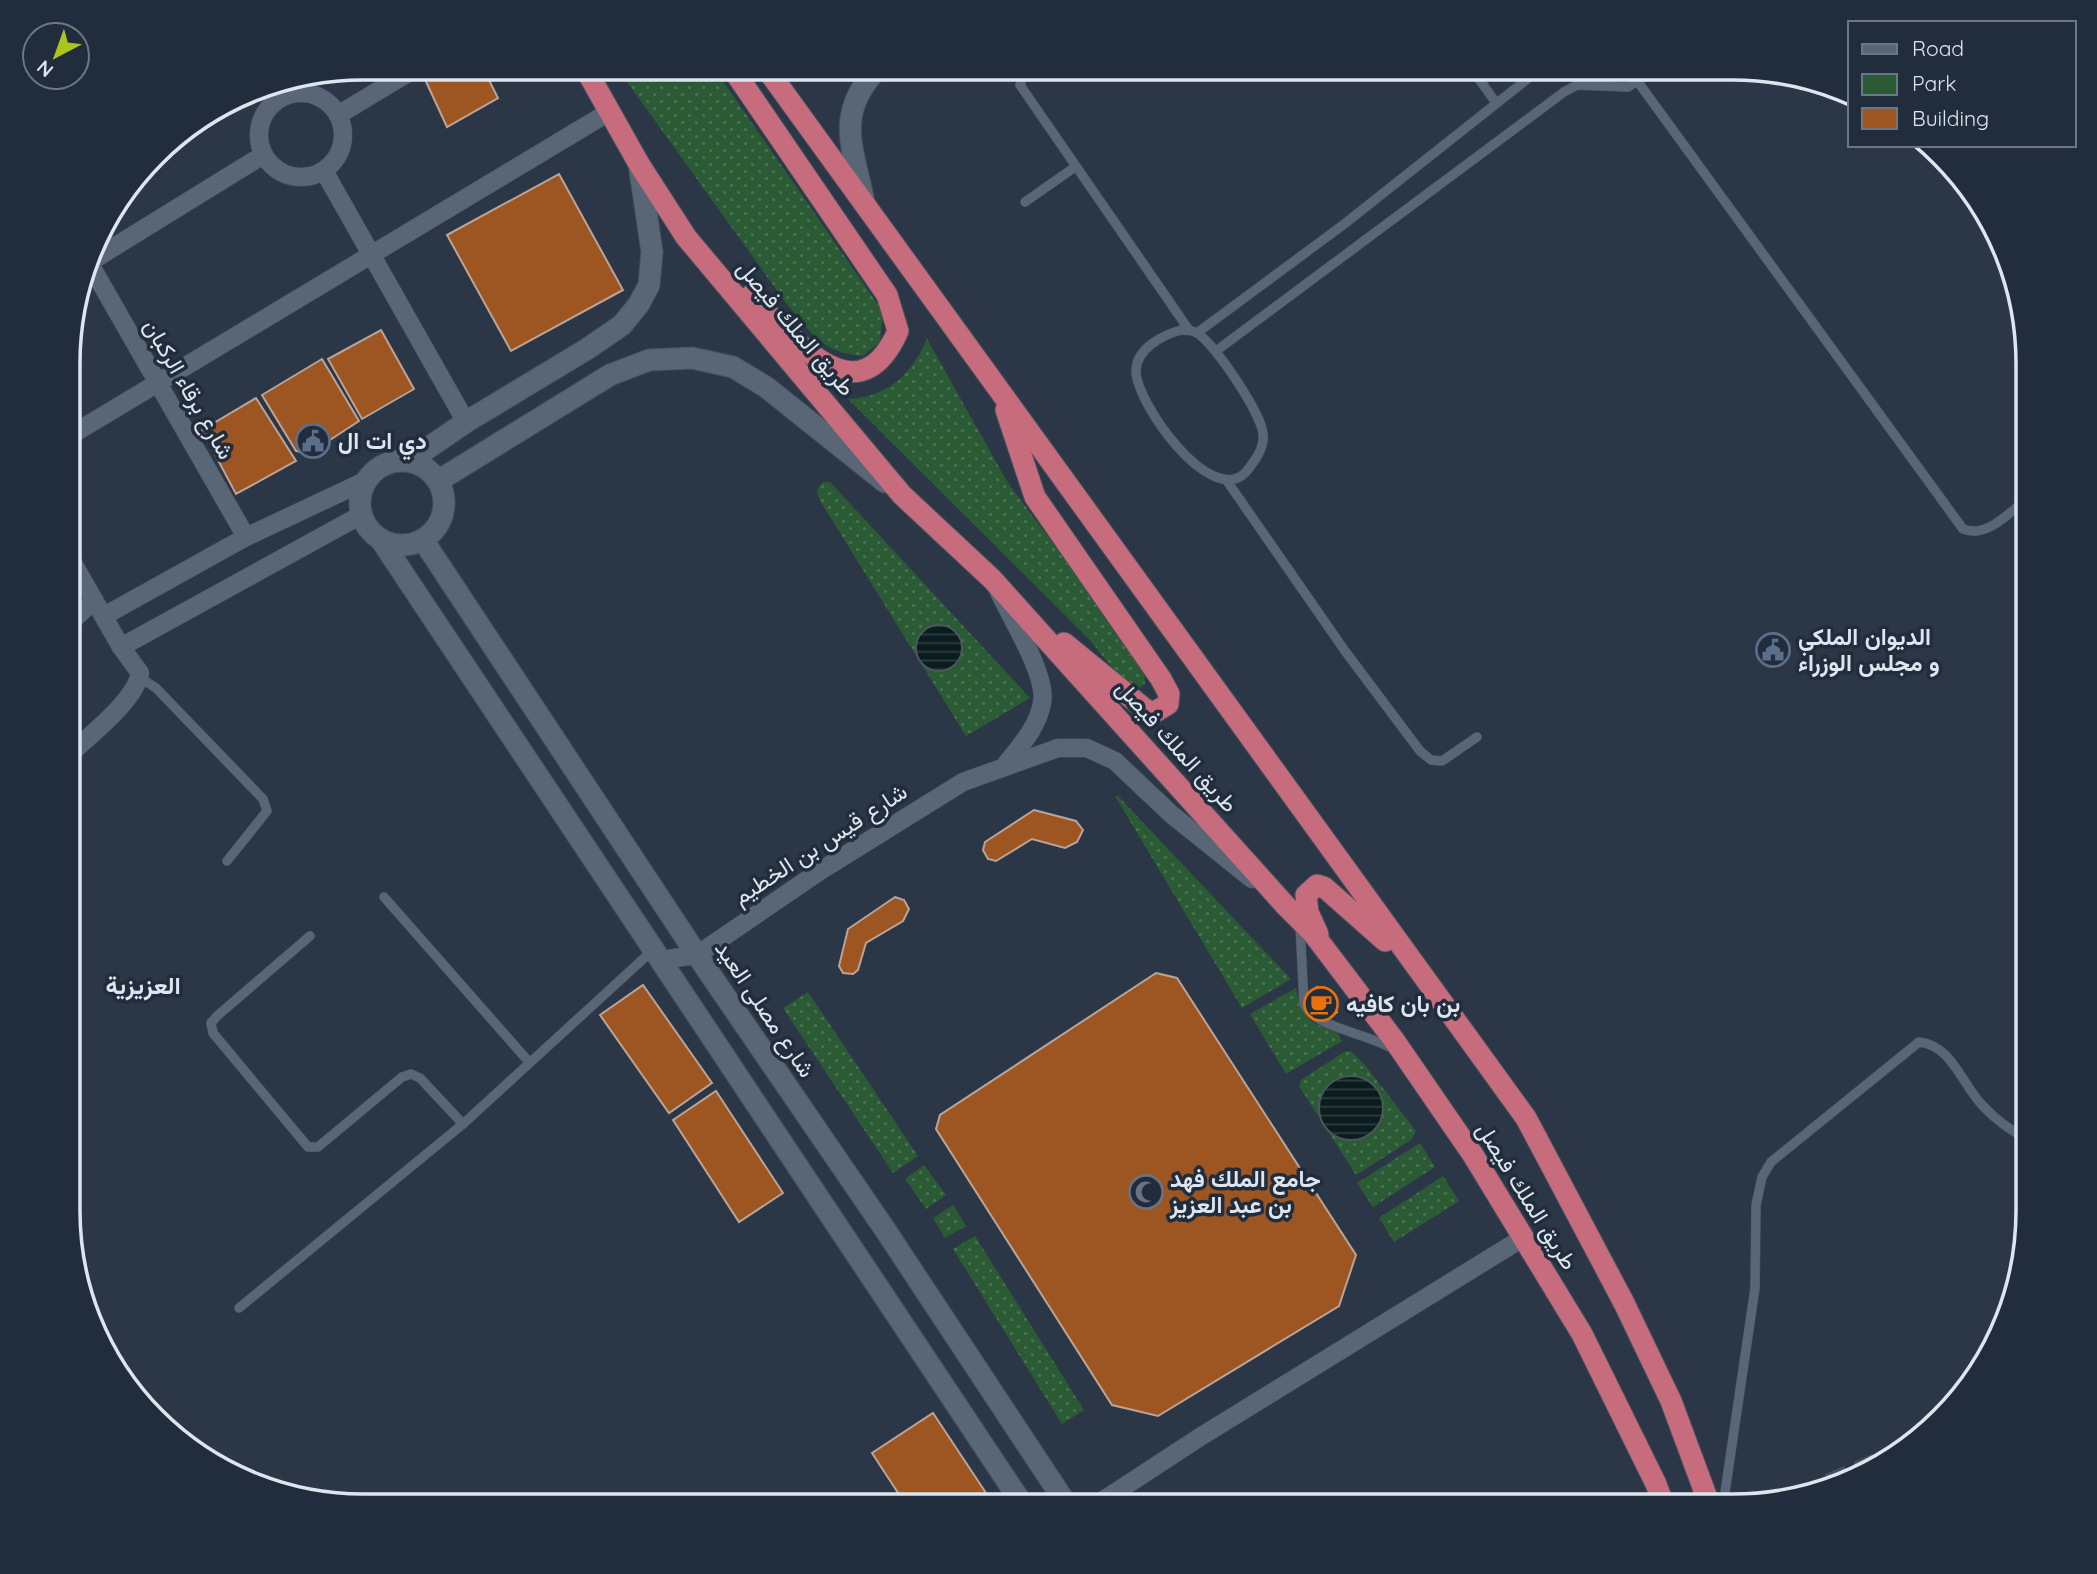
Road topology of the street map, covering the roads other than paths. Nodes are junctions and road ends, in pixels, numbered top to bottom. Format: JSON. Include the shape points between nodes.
{"nodes":[{"id":1,"x":396,"y":80,"type":"edge"},
{"id":2,"x":592,"y":80,"type":"edge"},
{"id":3,"x":740,"y":80,"type":"edge"},
{"id":4,"x":775,"y":80,"type":"edge"},
{"id":5,"x":867,"y":80,"type":"edge"},
{"id":6,"x":1022,"y":80,"type":"edge"},
{"id":7,"x":1480,"y":80,"type":"edge"},
{"id":8,"x":1526,"y":80,"type":"edge"},
{"id":9,"x":1641,"y":80,"type":"edge"},
{"id":10,"x":1638,"y":82,"type":"junction"},
{"id":11,"x":283,"y":92,"type":"edge"},
{"id":12,"x":273,"y":95,"type":"edge"},
{"id":13,"x":1496,"y":103,"type":"junction"},
{"id":14,"x":609,"y":112,"type":"junction"},
{"id":15,"x":338,"y":115,"type":"junction"},
{"id":16,"x":263,"y":155,"type":"junction"},
{"id":17,"x":639,"y":164,"type":"junction"},
{"id":18,"x":1075,"y":167,"type":"junction"},
{"id":19,"x":324,"y":171,"type":"junction"},
{"id":20,"x":864,"y":202,"type":"junction"},
{"id":21,"x":1025,"y":202,"type":"dead end"},
{"id":22,"x":686,"y":237,"type":"junction"},
{"id":23,"x":102,"y":254,"type":"edge"},
{"id":24,"x":369,"y":255,"type":"junction"},
{"id":25,"x":95,"y":273,"type":"edge"},
{"id":26,"x":1193,"y":331,"type":"junction"},
{"id":27,"x":1216,"y":351,"type":"junction"},
{"id":28,"x":158,"y":385,"type":"junction"},
{"id":29,"x":1000,"y":391,"type":"junction"},
{"id":30,"x":466,"y":422,"type":"junction"},
{"id":31,"x":80,"y":430,"type":"edge"},
{"id":32,"x":409,"y":461,"type":"junction"},
{"id":33,"x":365,"y":481,"type":"junction"},
{"id":34,"x":438,"y":481,"type":"junction"},
{"id":35,"x":1227,"y":481,"type":"junction"},
{"id":36,"x":902,"y":495,"type":"junction"},
{"id":37,"x":2016,"y":507,"type":"edge"},
{"id":38,"x":361,"y":515,"type":"junction"},
{"id":39,"x":246,"y":537,"type":"junction"},
{"id":40,"x":381,"y":540,"type":"junction"},
{"id":41,"x":423,"y":540,"type":"junction"},
{"id":42,"x":80,"y":576,"type":"edge"},
{"id":43,"x":992,"y":579,"type":"junction"},
{"id":44,"x":94,"y":600,"type":"junction"},
{"id":45,"x":1018,"y":608,"type":"junction"},
{"id":46,"x":80,"y":613,"type":"edge"},
{"id":47,"x":104,"y":616,"type":"junction"},
{"id":48,"x":121,"y":646,"type":"junction"},
{"id":49,"x":139,"y":677,"type":"junction"},
{"id":50,"x":1477,"y":737,"type":"dead end"},
{"id":51,"x":80,"y":744,"type":"edge"},
{"id":52,"x":1006,"y":764,"type":"junction"},
{"id":53,"x":227,"y":861,"type":"dead end"},
{"id":54,"x":384,"y":897,"type":"dead end"},
{"id":55,"x":1292,"y":913,"type":"junction"},
{"id":56,"x":310,"y":936,"type":"dead end"},
{"id":57,"x":1325,"y":950,"type":"junction"},
{"id":58,"x":656,"y":955,"type":"junction"},
{"id":59,"x":696,"y":955,"type":"junction"},
{"id":60,"x":1439,"y":999,"type":"junction"},
{"id":61,"x":1405,"y":1056,"type":"junction"},
{"id":62,"x":529,"y":1062,"type":"junction"},
{"id":63,"x":463,"y":1124,"type":"junction"},
{"id":64,"x":2016,"y":1133,"type":"edge"},
{"id":65,"x":1521,"y":1239,"type":"junction"},
{"id":66,"x":239,"y":1308,"type":"dead end"},
{"id":67,"x":1016,"y":1494,"type":"edge"},
{"id":68,"x":1059,"y":1494,"type":"edge"},
{"id":69,"x":1113,"y":1494,"type":"edge"},
{"id":70,"x":1660,"y":1494,"type":"edge"},
{"id":71,"x":1706,"y":1494,"type":"edge"},
{"id":72,"x":1725,"y":1494,"type":"edge"}],
"edges":[{"from":1,"to":15,"type":"street"},
{"from":2,"to":14,"type":"highway","name":"طريق الملك فيصل"},
{"from":3,"to":22,"type":"highway","via":[[887,295],[898,331],[890,349],[869,370],[847,373],[822,362]]},
{"from":4,"to":20,"type":"highway","name":"طريق الملك فيصل"},
{"from":5,"to":20,"type":"street","via":[[849,111]]},
{"from":6,"to":18,"type":"lane","via":[[1020,85]]},
{"from":7,"to":13,"type":"lane"},
{"from":8,"to":13,"type":"lane"},
{"from":9,"to":10,"type":"lane"},
{"from":10,"to":27,"type":"lane","via":[[1628,87],[1577,85],[1564,92]]},
{"from":10,"to":37,"type":"lane","via":[[1963,529],[1989,528]]},
{"from":11,"to":15,"type":"street","via":[[320,98]]},
{"from":12,"to":16,"type":"street","via":[[258,128]]},
{"from":13,"to":26,"type":"lane","via":[[1343,225]]},
{"from":14,"to":17,"type":"highway","name":"طريق الملك فيصل"},
{"from":14,"to":24,"type":"street"},
{"from":15,"to":19,"type":"street","via":[[343,139],[340,152]]},
{"from":16,"to":19,"type":"street","via":[[284,174],[311,176]]},
{"from":16,"to":23,"type":"street"},
{"from":17,"to":22,"type":"highway","name":"طريق الملك فيصل"},
{"from":17,"to":30,"type":"street","via":[[652,251],[649,285],[639,304],[596,343]]},
{"from":18,"to":21,"type":"lane"},
{"from":18,"to":26,"type":"lane"},
{"from":19,"to":24,"type":"street"},
{"from":20,"to":29,"type":"highway","name":"طريق الملك فيصل"},
{"from":22,"to":36,"type":"highway","name":"طريق الملك فيصل"},
{"from":24,"to":28,"type":"street"},
{"from":24,"to":30,"type":"street"},
{"from":25,"to":28,"type":"street","name":"شارع برقاء الركبان"},
{"from":26,"to":27,"type":"lane"},
{"from":26,"to":35,"type":"lane","via":[[1169,333],[1142,354],[1136,370],[1140,390],[1192,462],[1209,476]]},
{"from":27,"to":35,"type":"lane","via":[[1259,419],[1264,436],[1253,463],[1241,477]]},
{"from":28,"to":31,"type":"street"},
{"from":28,"to":39,"type":"street","name":"شارع برقاء الركبان"},
{"from":29,"to":45,"type":"highway","via":[[1035,497],[1161,679],[1169,694],[1168,704],[1155,712],[1146,710]]},
{"from":29,"to":60,"type":"highway","name":"طريق الملك فيصل"},
{"from":30,"to":32,"type":"street"},
{"from":32,"to":33,"type":"street","via":[[384,464]]},
{"from":32,"to":34,"type":"street","via":[[430,471]]},
{"from":33,"to":38,"type":"street","via":[[360,492]]},
{"from":33,"to":39,"type":"street"},
{"from":34,"to":36,"type":"street","via":[[610,374],[649,360],[692,358],[733,367],[766,387]]},
{"from":34,"to":41,"type":"street","via":[[444,507],[433,531]]},
{"from":35,"to":50,"type":"lane","via":[[1420,751],[1431,760],[1446,760]]},
{"from":36,"to":43,"type":"highway","name":"طريق الملك فيصل"},
{"from":38,"to":40,"type":"street"},
{"from":38,"to":48,"type":"street"},
{"from":39,"to":47,"type":"street"},
{"from":40,"to":41,"type":"street","via":[[402,545]]},
{"from":40,"to":58,"type":"street"},
{"from":41,"to":59,"type":"street","name":"شارع مصلى العيد"},
{"from":42,"to":44,"type":"street"},
{"from":43,"to":45,"type":"highway","name":"طريق الملك فيصل"},
{"from":43,"to":52,"type":"street","via":[[1041,680],[1043,701],[1037,719]]},
{"from":44,"to":46,"type":"street"},
{"from":44,"to":47,"type":"street"},
{"from":45,"to":55,"type":"highway","name":"طريق الملك فيصل"},
{"from":47,"to":48,"type":"street"},
{"from":48,"to":49,"type":"street"},
{"from":49,"to":51,"type":"street","via":[[130,696]]},
{"from":49,"to":53,"type":"lane","via":[[156,688],[264,799],[267,811]]},
{"from":52,"to":55,"type":"street","name":"شارع قيس بن الخطيم","via":[[1058,748],[1087,748],[1115,761],[1171,814]]},
{"from":52,"to":59,"type":"street","name":"شارع قيس بن الخطيم","via":[[963,782],[912,812]]},
{"from":54,"to":62,"type":"lane"},
{"from":55,"to":57,"type":"highway","name":"طريق الملك فيصل"},
{"from":55,"to":61,"type":"lane","via":[[1308,1013],[1321,1023],[1353,1030]]},
{"from":56,"to":63,"type":"lane","via":[[211,1023],[230,1055],[308,1147],[318,1147],[411,1074]]},
{"from":57,"to":60,"type":"highway","via":[[1308,912],[1306,895],[1317,885],[1396,951]]},
{"from":57,"to":61,"type":"highway","name":"طريق الملك فيصل"},
{"from":58,"to":59,"type":"street","name":"شارع قيس بن الخطيم"},
{"from":58,"to":62,"type":"lane"},
{"from":58,"to":67,"type":"street"},
{"from":59,"to":68,"type":"street","name":"شارع مصلى العيد"},
{"from":60,"to":71,"type":"highway","name":"طريق الملك فيصل","via":[[1526,1118],[1671,1401]]},
{"from":61,"to":65,"type":"highway","name":"طريق الملك فيصل","via":[[1473,1155]]},
{"from":62,"to":63,"type":"lane"},
{"from":63,"to":66,"type":"lane"},
{"from":64,"to":72,"type":"lane","via":[[1983,1106],[1938,1047],[1919,1042],[1771,1162],[1758,1191],[1755,1288]]},
{"from":65,"to":69,"type":"street"},
{"from":65,"to":70,"type":"highway","name":"طريق الملك فيصل","via":[[1582,1334]]}]}
